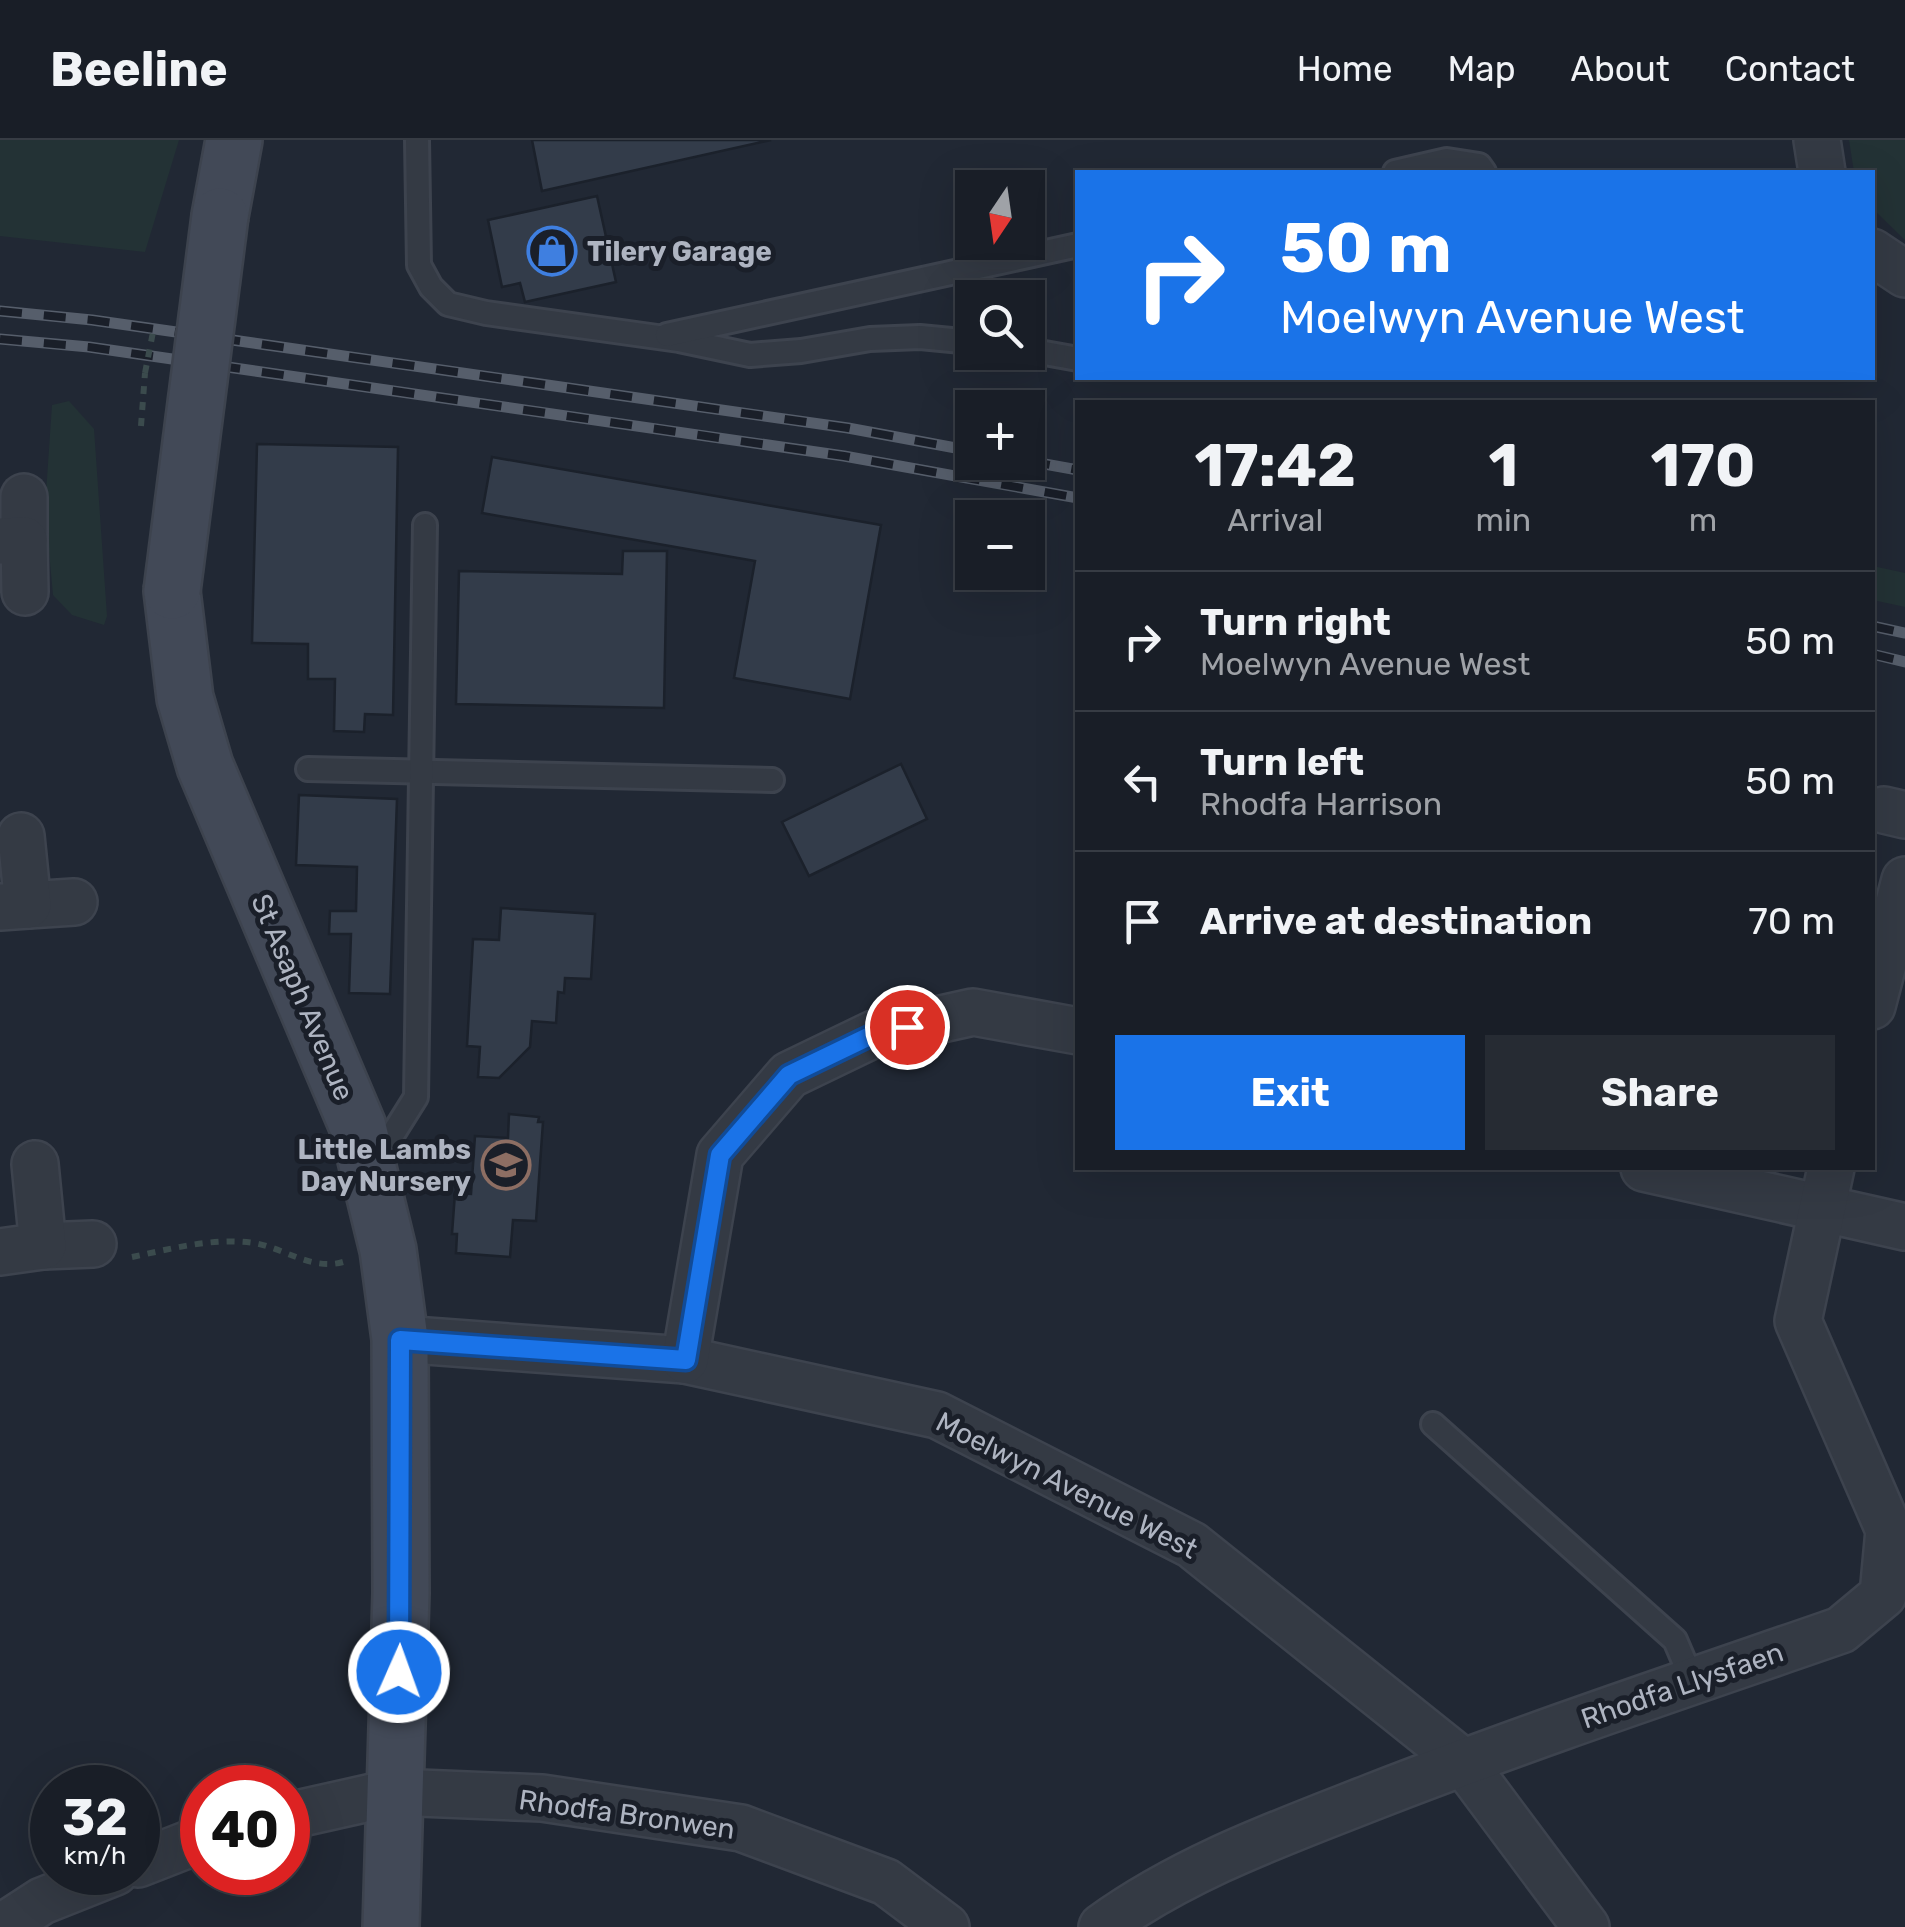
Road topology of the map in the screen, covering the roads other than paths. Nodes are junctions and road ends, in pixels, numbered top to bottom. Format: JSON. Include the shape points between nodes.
{"nodes":[{"id":1,"x":234,"y":140,"type":"edge"},
{"id":2,"x":417,"y":140,"type":"edge"},
{"id":3,"x":1817,"y":140,"type":"edge"},
{"id":4,"x":1404,"y":170,"type":"edge"},
{"id":5,"x":1482,"y":170,"type":"edge"},
{"id":6,"x":1822,"y":170,"type":"edge"},
{"id":7,"x":1075,"y":245,"type":"edge"},
{"id":8,"x":1875,"y":254,"type":"edge"},
{"id":9,"x":1905,"y":274,"type":"edge"},
{"id":10,"x":654,"y":338,"type":"junction"},
{"id":11,"x":955,"y":340,"type":"edge"},
{"id":12,"x":1045,"y":353,"type":"edge"},
{"id":13,"x":1075,"y":358,"type":"edge"},
{"id":14,"x":425,"y":525,"type":"dead end"},
{"id":15,"x":16,"y":526,"type":"edge"},
{"id":16,"x":25,"y":592,"type":"dead end"},
{"id":17,"x":308,"y":770,"type":"dead end"},
{"id":18,"x":420,"y":770,"type":"junction"},
{"id":19,"x":772,"y":780,"type":"dead end"},
{"id":20,"x":21,"y":836,"type":"dead end"},
{"id":21,"x":1905,"y":880,"type":"edge"},
{"id":22,"x":74,"y":902,"type":"dead end"},
{"id":23,"x":14,"y":906,"type":"edge"},
{"id":24,"x":1875,"y":995,"type":"edge"},
{"id":25,"x":1075,"y":1022,"type":"edge"},
{"id":26,"x":35,"y":1164,"type":"dead end"},
{"id":27,"x":1662,"y":1170,"type":"edge"},
{"id":28,"x":369,"y":1171,"type":"junction"},
{"id":29,"x":1826,"y":1188,"type":"edge"},
{"id":30,"x":1905,"y":1227,"type":"edge"},
{"id":31,"x":93,"y":1244,"type":"road end"},
{"id":32,"x":22,"y":1249,"type":"edge"},
{"id":33,"x":400,"y":1340,"type":"junction"},
{"id":34,"x":686,"y":1360,"type":"junction"},
{"id":35,"x":1433,"y":1424,"type":"dead end"},
{"id":36,"x":1692,"y":1682,"type":"junction"},
{"id":37,"x":1463,"y":1762,"type":"junction"},
{"id":38,"x":396,"y":1792,"type":"junction"},
{"id":39,"x":310,"y":1811,"type":"edge"},
{"id":40,"x":55,"y":1895,"type":"edge"},
{"id":41,"x":2,"y":1927,"type":"edge"},
{"id":42,"x":391,"y":1927,"type":"edge"},
{"id":43,"x":946,"y":1927,"type":"edge"},
{"id":44,"x":1102,"y":1927,"type":"edge"},
{"id":45,"x":1586,"y":1927,"type":"edge"}],
"edges":[{"from":1,"to":28,"type":"street","name":"St Asaph Avenue","bridge":true,"via":[[172,591],[185,698],[206,766],[358,1127]]},
{"from":2,"to":10,"type":"lane","via":[[419,265],[448,304]]},
{"from":3,"to":6,"type":"street"},
{"from":4,"to":5,"type":"lane","via":[[1447,160]]},
{"from":7,"to":10,"type":"lane"},
{"from":8,"to":9,"type":"street"},
{"from":10,"to":11,"type":"lane","via":[[750,354],[870,338]]},
{"from":12,"to":13,"type":"lane"},
{"from":14,"to":18,"type":"lane"},
{"from":15,"to":16,"type":"street"},
{"from":17,"to":18,"type":"lane"},
{"from":18,"to":19,"type":"lane"},
{"from":18,"to":28,"type":"lane","via":[[416,1098]]},
{"from":20,"to":23,"type":"street"},
{"from":21,"to":24,"type":"street"},
{"from":22,"to":23,"type":"street"},
{"from":25,"to":34,"type":"street","via":[[973,1012],[874,1034],[789,1075],[720,1155]]},
{"from":26,"to":32,"type":"street"},
{"from":27,"to":29,"type":"street"},
{"from":28,"to":33,"type":"street","name":"St Asaph Avenue"},
{"from":29,"to":30,"type":"street"},
{"from":29,"to":36,"type":"street","name":"Rhodfa Llysfaen","via":[[1798,1321],[1889,1530],[1883,1611]]},
{"from":31,"to":32,"type":"street"},
{"from":33,"to":34,"type":"street","name":"Moelwyn Avenue West"},
{"from":33,"to":38,"type":"street","name":"St Asaph Avenue"},
{"from":34,"to":37,"type":"street","name":"Moelwyn Avenue West","via":[[937,1415],[1192,1545]]},
{"from":35,"to":36,"type":"lane","via":[[1675,1640]]},
{"from":36,"to":37,"type":"street","name":"Rhodfa Llysfaen"},
{"from":37,"to":44,"type":"street","name":"Rhodfa Llysfaen","via":[[1232,1852]]},
{"from":37,"to":45,"type":"street","name":"Moelwyn Avenue West"},
{"from":38,"to":39,"type":"street","name":"Rhodfa Bronwen"},
{"from":38,"to":42,"type":"street","name":"St Asaph Avenue"},
{"from":38,"to":43,"type":"street","name":"Rhodfa Bronwen","via":[[542,1798],[742,1828],[886,1882]]},
{"from":40,"to":41,"type":"street"}]}
